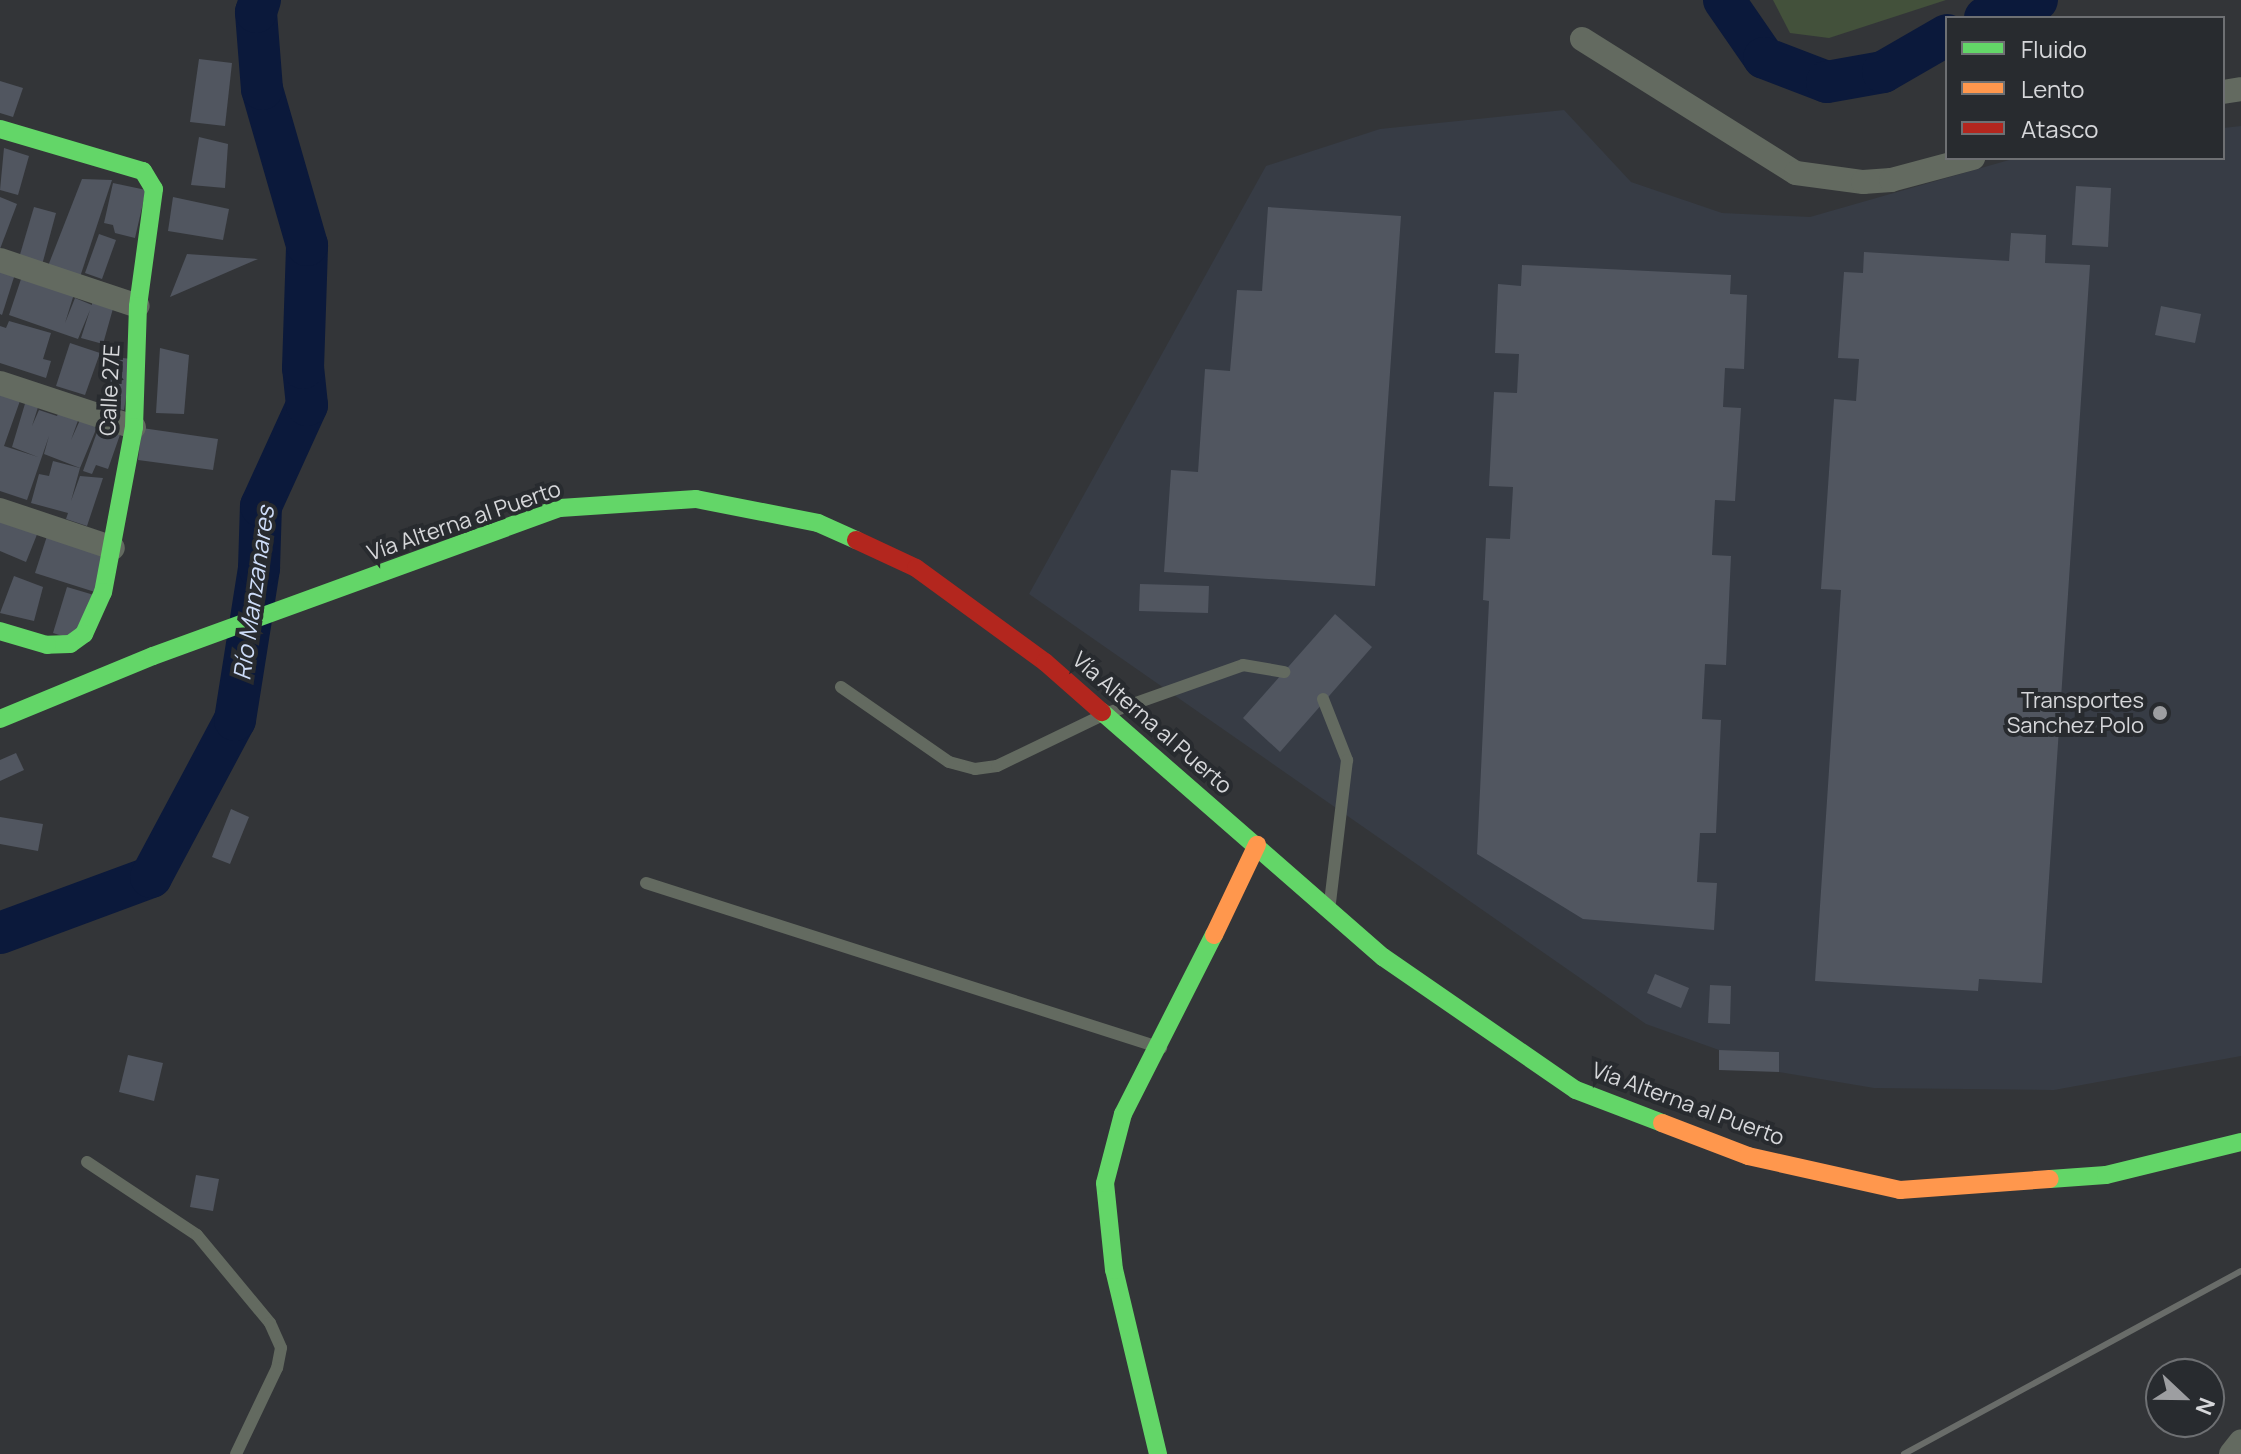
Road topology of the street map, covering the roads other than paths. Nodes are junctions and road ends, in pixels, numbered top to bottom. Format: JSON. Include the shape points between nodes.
{"nodes":[{"id":1,"x":1582,"y":39,"type":"dead end"},
{"id":2,"x":0,"y":130,"type":"edge"},
{"id":3,"x":1966,"y":160,"type":"edge"},
{"id":4,"x":0,"y":260,"type":"edge"},
{"id":5,"x":138,"y":306,"type":"junction"},
{"id":6,"x":0,"y":383,"type":"edge"},
{"id":7,"x":134,"y":427,"type":"junction"},
{"id":8,"x":0,"y":510,"type":"edge"},
{"id":9,"x":113,"y":548,"type":"junction"},
{"id":10,"x":0,"y":631,"type":"edge"},
{"id":11,"x":1284,"y":672,"type":"dead end"},
{"id":12,"x":841,"y":687,"type":"dead end"},
{"id":13,"x":1323,"y":699,"type":"dead end"},
{"id":14,"x":1105,"y":714,"type":"junction"},
{"id":15,"x":0,"y":719,"type":"edge"},
{"id":16,"x":1257,"y":845,"type":"junction"},
{"id":17,"x":646,"y":883,"type":"dead end"},
{"id":18,"x":1330,"y":909,"type":"junction"},
{"id":19,"x":1161,"y":1048,"type":"junction"},
{"id":20,"x":2241,"y":1142,"type":"edge"},
{"id":21,"x":87,"y":1162,"type":"dead end"},
{"id":22,"x":2241,"y":1441,"type":"edge"},
{"id":23,"x":236,"y":1454,"type":"edge"},
{"id":24,"x":1158,"y":1454,"type":"edge"},
{"id":25,"x":2231,"y":1454,"type":"edge"}],
"edges":[{"from":1,"to":3,"type":"street","via":[[1796,173],[1863,182],[1891,180]]},
{"from":2,"to":5,"type":"main road","name":"Calle 27E","via":[[143,171],[154,189]]},
{"from":4,"to":5,"type":"street"},
{"from":5,"to":7,"type":"main road","name":"Calle 27E"},
{"from":6,"to":7,"type":"street"},
{"from":7,"to":9,"type":"main road","name":"Calle 27E"},
{"from":8,"to":9,"type":"street"},
{"from":9,"to":10,"type":"main road","name":"Calle 27E","via":[[103,592],[84,634],[70,644],[47,645]]},
{"from":11,"to":14,"type":"lane","via":[[1243,665]]},
{"from":12,"to":14,"type":"lane","via":[[949,762],[975,769],[997,766]]},
{"from":13,"to":18,"type":"lane","via":[[1347,760]]},
{"from":14,"to":15,"type":"main road","name":"Vía Alterna al Puerto","via":[[1045,662],[916,568],[818,523],[696,499],[560,508],[153,656]]},
{"from":14,"to":16,"type":"main road","name":"Vía Alterna al Puerto"},
{"from":16,"to":18,"type":"main road","name":"Vía Alterna al Puerto"},
{"from":16,"to":19,"type":"main road"},
{"from":17,"to":19,"type":"lane"},
{"from":18,"to":20,"type":"main road","name":"Vía Alterna al Puerto","via":[[1383,957],[1576,1090],[1748,1156],[1900,1190],[2106,1175]]},
{"from":19,"to":24,"type":"main road","via":[[1123,1114],[1105,1183],[1114,1270]]},
{"from":21,"to":23,"type":"lane","via":[[197,1235],[270,1323],[281,1348],[277,1368]]},
{"from":22,"to":25,"type":"street"}]}
